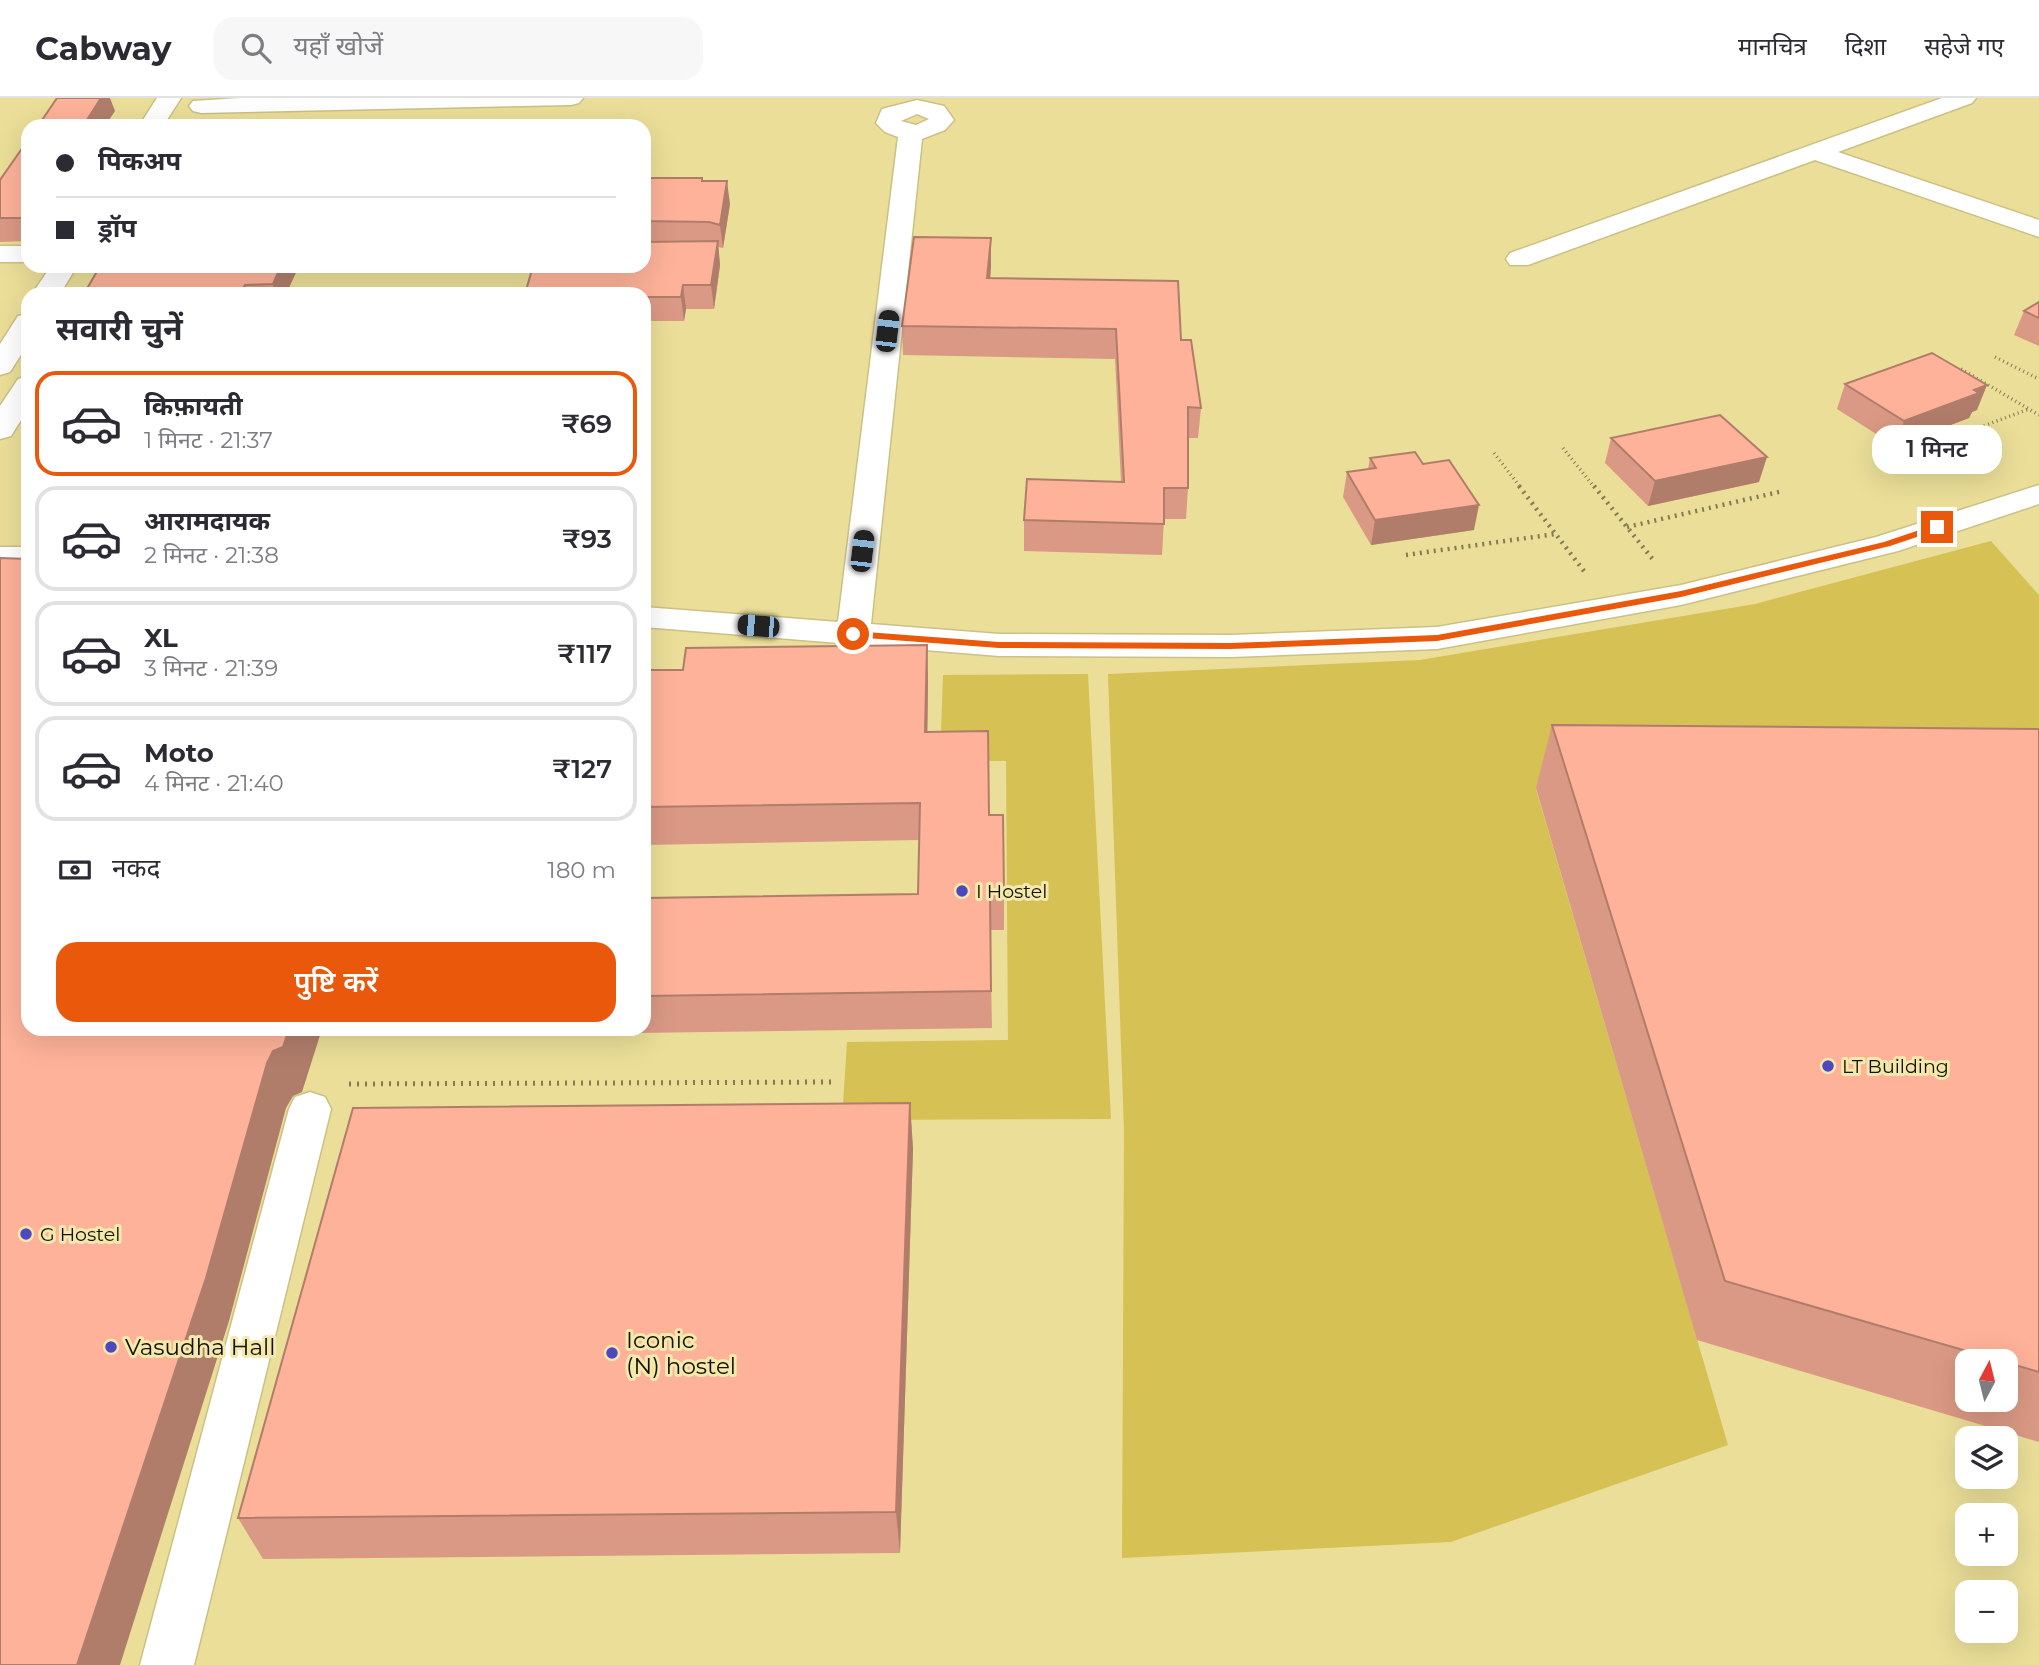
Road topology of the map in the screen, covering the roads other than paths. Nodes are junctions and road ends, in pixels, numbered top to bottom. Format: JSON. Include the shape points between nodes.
{"nodes":[{"id":1,"x":169,"y":98,"type":"edge"},
{"id":2,"x":571,"y":98,"type":"edge"},
{"id":3,"x":1964,"y":98,"type":"edge"},
{"id":4,"x":199,"y":110,"type":"edge"},
{"id":5,"x":915,"y":112,"type":"edge"},
{"id":6,"x":156,"y":119,"type":"edge"},
{"id":7,"x":1814,"y":152,"type":"junction"},
{"id":8,"x":2039,"y":229,"type":"edge"},
{"id":9,"x":0,"y":254,"type":"edge"},
{"id":10,"x":21,"y":254,"type":"edge"},
{"id":11,"x":1520,"y":259,"type":"dead end"},
{"id":12,"x":21,"y":333,"type":"edge"},
{"id":13,"x":0,"y":366,"type":"edge"},
{"id":14,"x":21,"y":396,"type":"edge"},
{"id":15,"x":0,"y":430,"type":"edge"},
{"id":16,"x":2039,"y":494,"type":"edge"},
{"id":17,"x":0,"y":557,"type":"edge"},
{"id":18,"x":21,"y":557,"type":"edge"},
{"id":19,"x":651,"y":618,"type":"edge"},
{"id":20,"x":853,"y":634,"type":"junction"},
{"id":21,"x":323,"y":1096,"type":"road end"},
{"id":22,"x":167,"y":1665,"type":"edge"}],
"edges":[{"from":1,"to":6,"type":"street"},
{"from":2,"to":4,"type":"street"},
{"from":3,"to":7,"type":"street"},
{"from":5,"to":20,"type":"street"},
{"from":7,"to":8,"type":"street"},
{"from":7,"to":11,"type":"street"},
{"from":9,"to":10,"type":"street"},
{"from":12,"to":13,"type":"street"},
{"from":14,"to":15,"type":"street"},
{"from":16,"to":20,"type":"street","via":[[1887,544],[1681,594],[1437,638],[1230,646],[999,645]]},
{"from":17,"to":18,"type":"street"},
{"from":19,"to":20,"type":"street"},
{"from":21,"to":22,"type":"street"}]}
